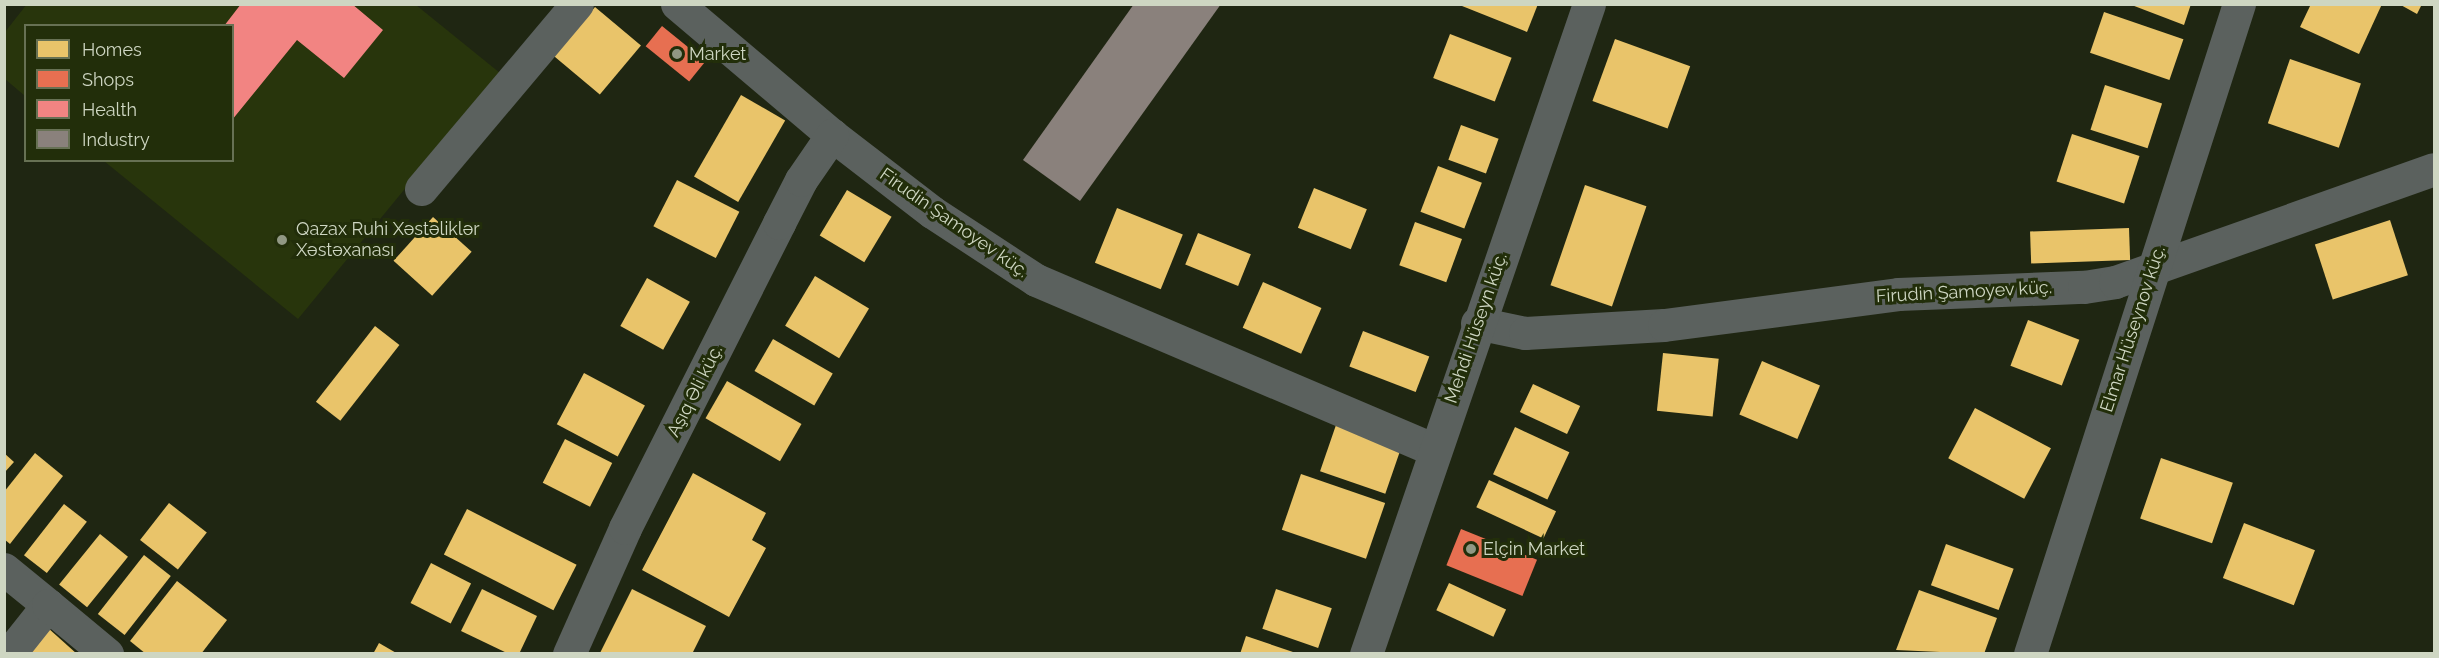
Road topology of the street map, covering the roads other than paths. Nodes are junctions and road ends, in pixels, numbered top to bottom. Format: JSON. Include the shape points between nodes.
{"nodes":[{"id":1,"x":577,"y":4,"type":"edge"},
{"id":2,"x":677,"y":4,"type":"edge"},
{"id":3,"x":1589,"y":4,"type":"edge"},
{"id":4,"x":2239,"y":4,"type":"edge"},
{"id":5,"x":832,"y":135,"type":"junction"},
{"id":6,"x":2434,"y":169,"type":"edge"},
{"id":7,"x":421,"y":189,"type":"dead end"},
{"id":8,"x":2151,"y":273,"type":"junction"},
{"id":9,"x":1477,"y":323,"type":"junction"},
{"id":10,"x":1435,"y":450,"type":"junction"},
{"id":11,"x":4,"y":569,"type":"edge"},
{"id":12,"x":48,"y":606,"type":"junction"},
{"id":13,"x":9,"y":654,"type":"edge"},
{"id":14,"x":107,"y":654,"type":"edge"},
{"id":15,"x":569,"y":654,"type":"edge"},
{"id":16,"x":1366,"y":654,"type":"edge"},
{"id":17,"x":2030,"y":654,"type":"edge"}],
"edges":[{"from":1,"to":7,"type":"street"},
{"from":2,"to":5,"type":"street","name":"Firudin Şamoyev küç."},
{"from":3,"to":9,"type":"street","name":"Mehdi Hüseyn küç."},
{"from":4,"to":8,"type":"street","name":"Elmar Hüseynov küç."},
{"from":5,"to":10,"type":"street","name":"Firudin Şamoyev küç.","via":[[932,212],[1036,280]]},
{"from":5,"to":15,"type":"street","name":"Aşıq Əli küç.","via":[[801,180],[779,223],[625,528]]},
{"from":6,"to":8,"type":"street","name":"Firudin Şamoyev küç."},
{"from":8,"to":9,"type":"street","name":"Firudin Şamoyev küç.","via":[[2084,287],[1898,294],[1664,325],[1525,333]]},
{"from":8,"to":17,"type":"street","name":"Elmar Hüseynov küç."},
{"from":9,"to":10,"type":"street","name":"Mehdi Hüseyn küç."},
{"from":10,"to":16,"type":"street","name":"Mehdi Hüseyn küç."},
{"from":11,"to":12,"type":"street"},
{"from":12,"to":13,"type":"street"},
{"from":12,"to":14,"type":"street"}]}
